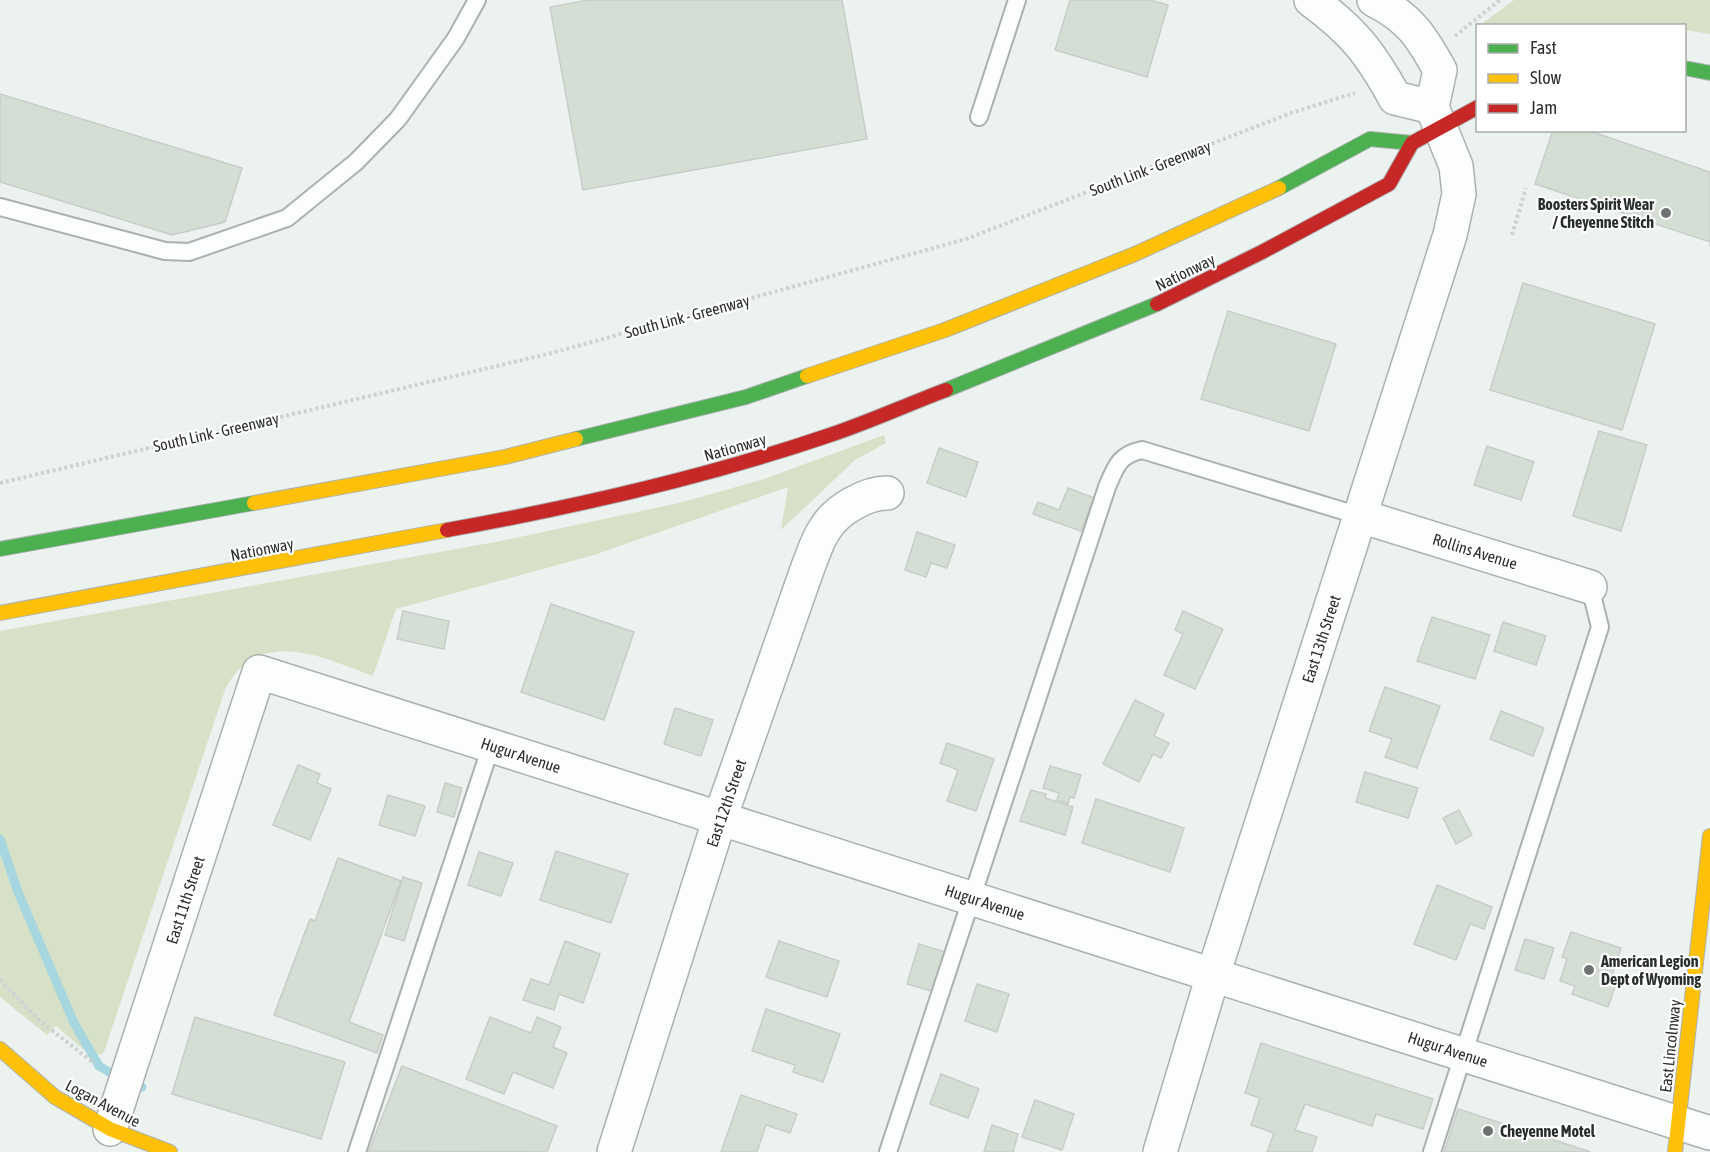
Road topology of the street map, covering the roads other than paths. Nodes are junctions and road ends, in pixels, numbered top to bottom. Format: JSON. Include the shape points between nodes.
{"nodes":[{"id":1,"x":477,"y":0,"type":"edge"},
{"id":2,"x":1017,"y":0,"type":"edge"},
{"id":3,"x":1311,"y":0,"type":"edge"},
{"id":4,"x":1374,"y":0,"type":"edge"},
{"id":5,"x":1686,"y":68,"type":"edge"},
{"id":6,"x":1710,"y":73,"type":"edge"},
{"id":7,"x":1476,"y":107,"type":"edge"},
{"id":8,"x":1437,"y":116,"type":"junction"},
{"id":9,"x":979,"y":117,"type":"dead end"},
{"id":10,"x":1412,"y":143,"type":"junction"},
{"id":11,"x":0,"y":207,"type":"edge"},
{"id":12,"x":887,"y":493,"type":"dead end"},
{"id":13,"x":1360,"y":516,"type":"junction"},
{"id":14,"x":0,"y":549,"type":"edge"},
{"id":15,"x":1590,"y":587,"type":"joint"},
{"id":16,"x":0,"y":613,"type":"edge"},
{"id":17,"x":259,"y":672,"type":"joint"},
{"id":18,"x":492,"y":746,"type":"junction"},
{"id":19,"x":720,"y":818,"type":"junction"},
{"id":20,"x":1710,"y":836,"type":"edge"},
{"id":21,"x":972,"y":898,"type":"junction"},
{"id":22,"x":1213,"y":975,"type":"junction"},
{"id":23,"x":0,"y":1049,"type":"edge"},
{"id":24,"x":1464,"y":1054,"type":"junction"},
{"id":25,"x":110,"y":1129,"type":"junction"},
{"id":26,"x":1710,"y":1133,"type":"edge"},
{"id":27,"x":1676,"y":1137,"type":"edge"},
{"id":28,"x":170,"y":1152,"type":"edge"},
{"id":29,"x":357,"y":1152,"type":"edge"},
{"id":30,"x":614,"y":1152,"type":"edge"},
{"id":31,"x":888,"y":1152,"type":"edge"},
{"id":32,"x":1160,"y":1152,"type":"edge"},
{"id":33,"x":1432,"y":1152,"type":"edge"}],
"edges":[{"from":1,"to":11,"type":"lane","via":[[456,38],[398,119],[356,162],[287,218],[189,252],[165,250]]},
{"from":2,"to":9,"type":"lane"},
{"from":3,"to":8,"type":"street","via":[[1359,41],[1395,98]]},
{"from":4,"to":8,"type":"street","via":[[1408,20],[1430,51],[1440,70]]},
{"from":5,"to":6,"type":"main road"},
{"from":7,"to":8,"type":"main road"},
{"from":8,"to":10,"type":"main road"},
{"from":8,"to":13,"type":"street","name":"East 13th Street","via":[[1456,166],[1456,213]]},
{"from":10,"to":14,"type":"main road","via":[[1370,139],[1270,193],[1125,258],[945,330],[746,397],[505,457]]},
{"from":10,"to":16,"type":"main road","name":"Nationway","via":[[1389,184],[1194,286],[997,372],[786,450],[552,510]]},
{"from":12,"to":19,"type":"street","name":"East 12th Street","via":[[875,493],[840,512],[825,528]]},
{"from":13,"to":15,"type":"street","name":"Rollins Avenue"},
{"from":13,"to":21,"type":"lane","via":[[1142,450],[1128,453],[1117,465],[1107,487]]},
{"from":13,"to":22,"type":"street","name":"East 13th Street"},
{"from":15,"to":24,"type":"lane","via":[[1600,627]]},
{"from":17,"to":18,"type":"street","name":"Hugur Avenue"},
{"from":17,"to":25,"type":"street","name":"East 11th Street"},
{"from":18,"to":19,"type":"street","name":"Hugur Avenue"},
{"from":18,"to":29,"type":"lane"},
{"from":19,"to":21,"type":"street","name":"Hugur Avenue"},
{"from":19,"to":30,"type":"street","name":"East 12th Street"},
{"from":20,"to":27,"type":"main road","name":"East Lincolnway"},
{"from":21,"to":22,"type":"street","name":"Hugur Avenue"},
{"from":21,"to":31,"type":"lane"},
{"from":22,"to":24,"type":"street","name":"Hugur Avenue"},
{"from":22,"to":32,"type":"street","name":"East 13th Street"},
{"from":23,"to":25,"type":"main road","name":"Logan Avenue","via":[[55,1097]]},
{"from":24,"to":27,"type":"street","name":"Hugur Avenue"},
{"from":24,"to":33,"type":"lane"},
{"from":25,"to":28,"type":"main road","name":"Logan Avenue"},
{"from":26,"to":27,"type":"street","name":"Hugur Avenue"}]}
